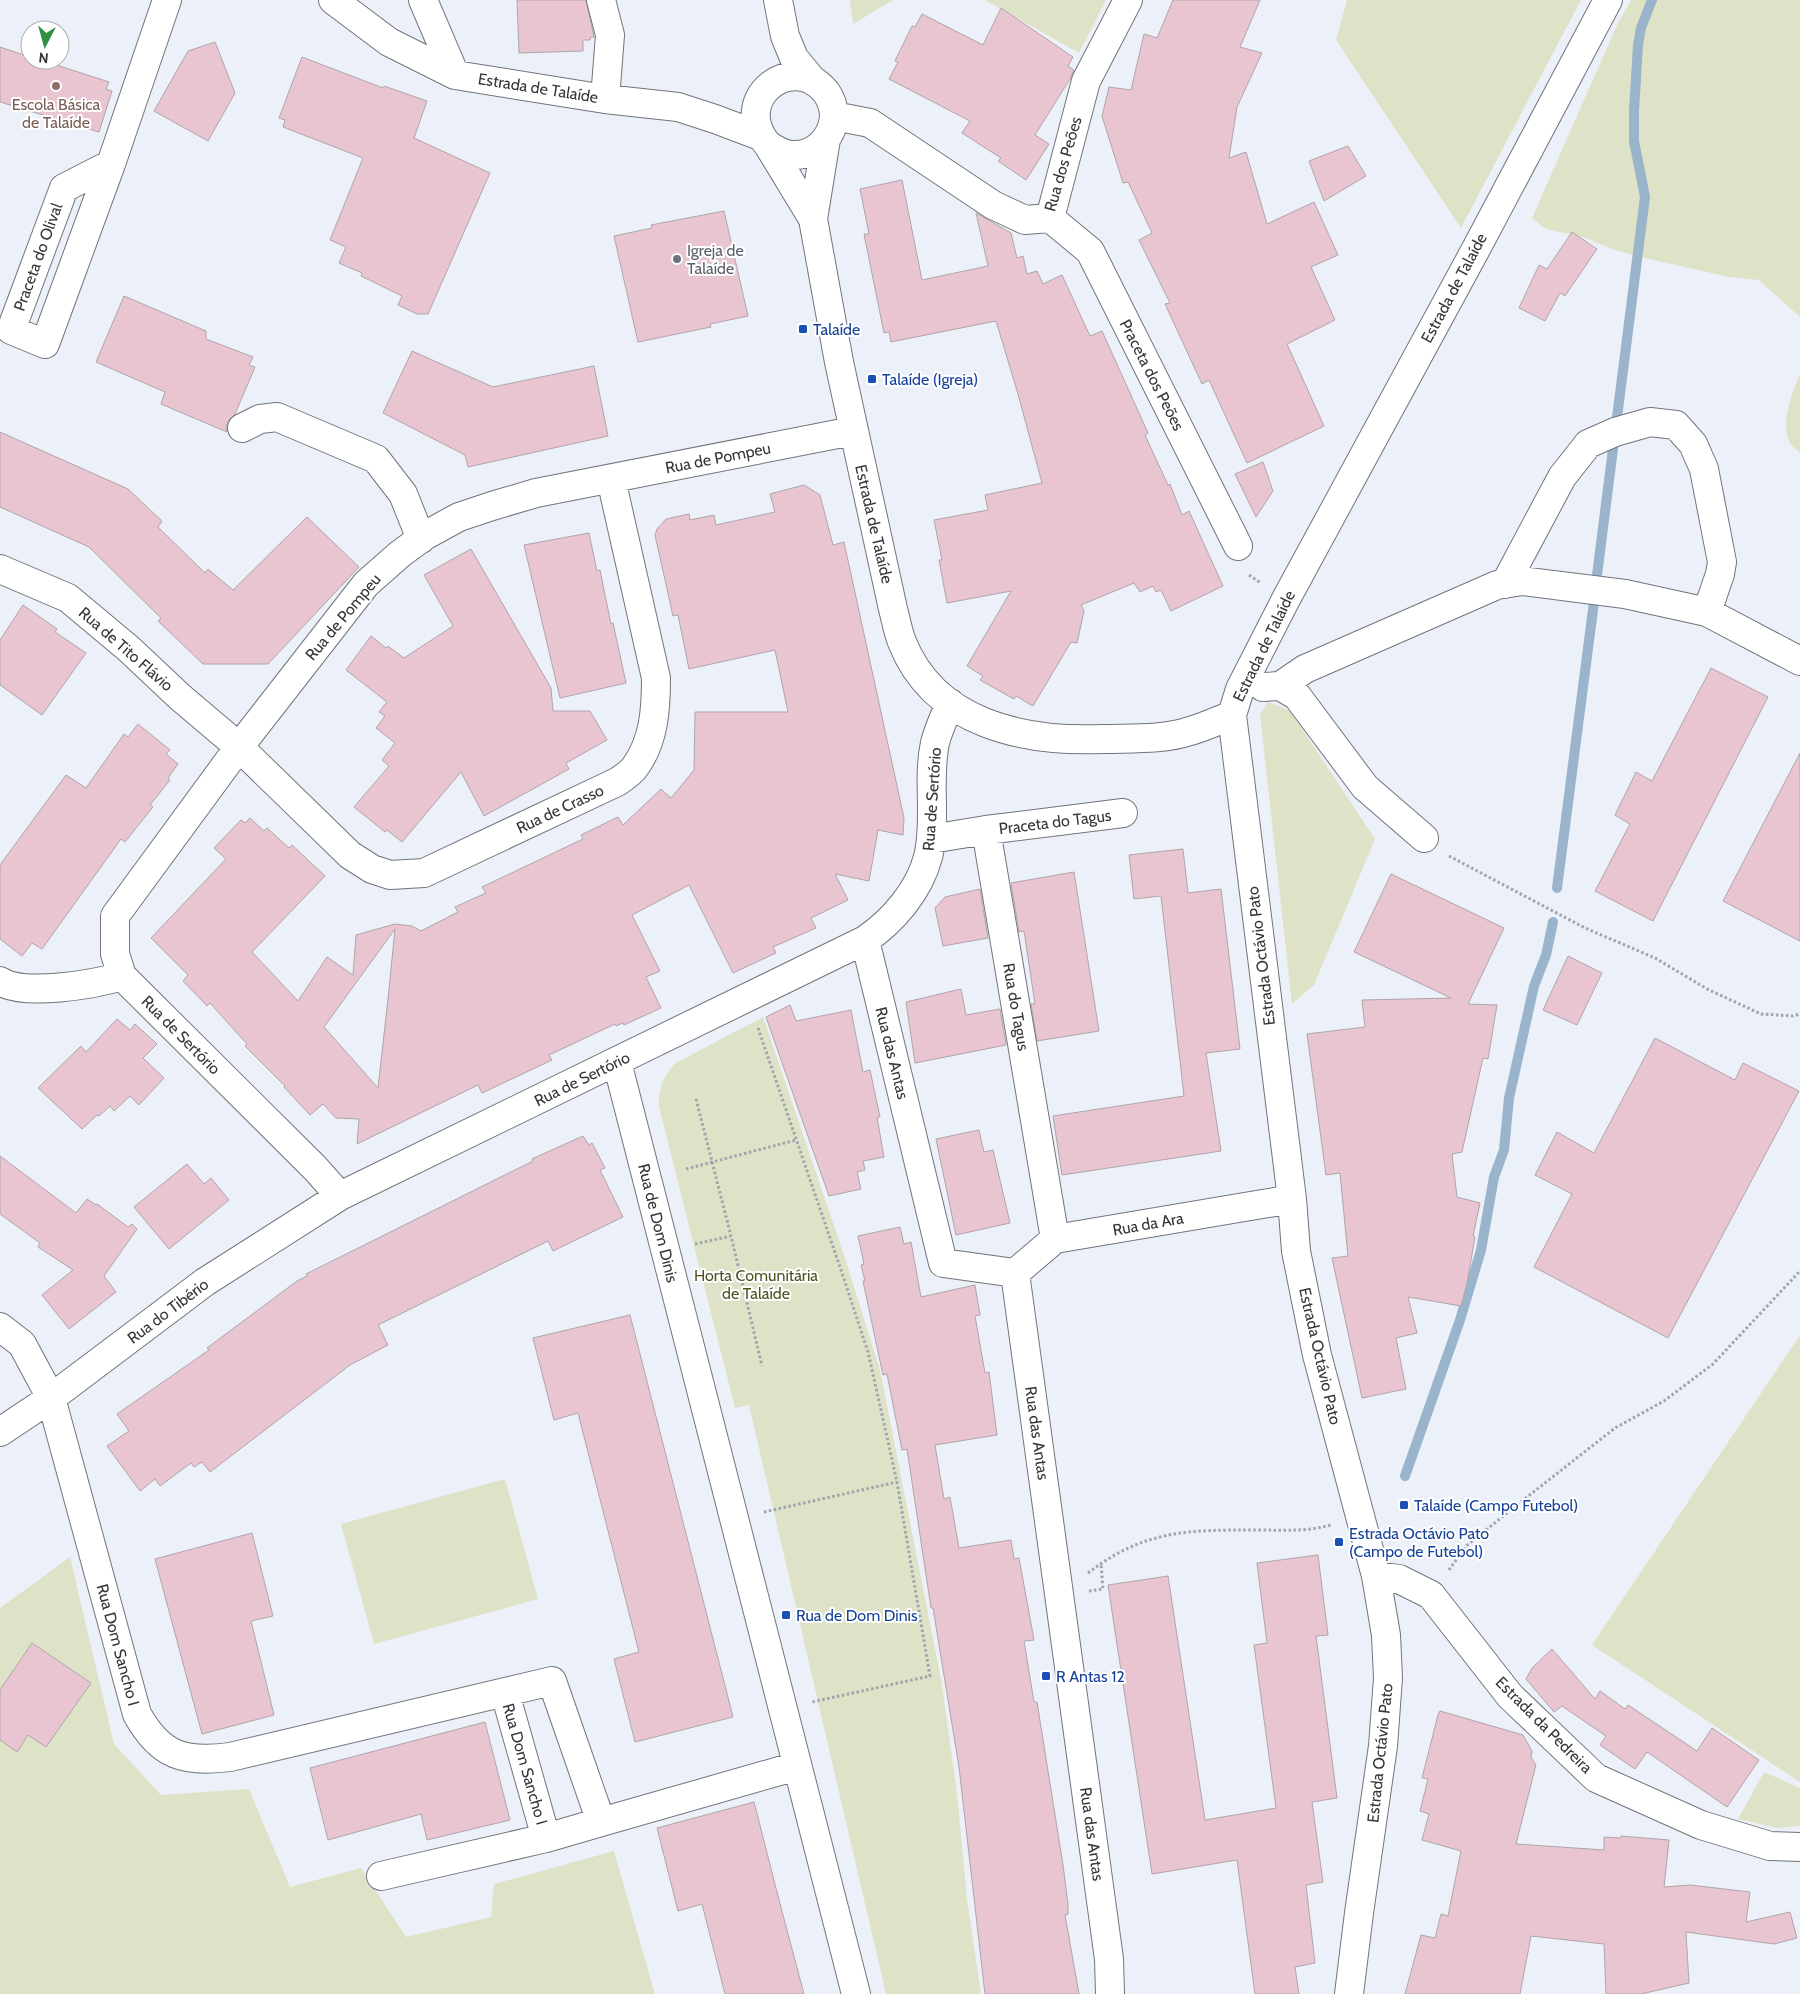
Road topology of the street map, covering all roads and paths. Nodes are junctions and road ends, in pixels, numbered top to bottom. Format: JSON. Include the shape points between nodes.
{"nodes":[{"id":1,"x":167,"y":0,"type":"edge"},
{"id":2,"x":423,"y":0,"type":"edge"},
{"id":3,"x":601,"y":0,"type":"edge"},
{"id":4,"x":778,"y":0,"type":"edge"},
{"id":5,"x":1128,"y":0,"type":"edge"},
{"id":6,"x":1608,"y":0,"type":"edge"},
{"id":7,"x":342,"y":4,"type":"edge"},
{"id":8,"x":455,"y":75,"type":"junction"},
{"id":9,"x":813,"y":81,"type":"junction"},
{"id":10,"x":604,"y":99,"type":"junction"},
{"id":11,"x":830,"y":127,"type":"junction"},
{"id":12,"x":764,"y":141,"type":"junction"},
{"id":13,"x":111,"y":164,"type":"junction"},
{"id":14,"x":1050,"y":218,"type":"junction"},
{"id":15,"x":813,"y":219,"type":"junction"},
{"id":16,"x":242,"y":428,"type":"dead end"},
{"id":17,"x":853,"y":431,"type":"junction"},
{"id":18,"x":611,"y":479,"type":"junction"},
{"id":19,"x":421,"y":539,"type":"junction"},
{"id":20,"x":1238,"y":546,"type":"joint"},
{"id":21,"x":0,"y":569,"type":"edge"},
{"id":22,"x":1505,"y":584,"type":"junction"},
{"id":23,"x":1286,"y":599,"type":"junction"},
{"id":24,"x":1707,"y":612,"type":"junction"},
{"id":25,"x":1800,"y":661,"type":"edge"},
{"id":26,"x":1280,"y":686,"type":"junction"},
{"id":27,"x":1236,"y":702,"type":"junction"},
{"id":28,"x":950,"y":703,"type":"junction"},
{"id":29,"x":239,"y":747,"type":"junction"},
{"id":30,"x":1123,"y":813,"type":"dead end"},
{"id":31,"x":986,"y":830,"type":"junction"},
{"id":32,"x":1424,"y":838,"type":"joint"},
{"id":33,"x":931,"y":839,"type":"junction"},
{"id":34,"x":865,"y":940,"type":"junction"},
{"id":35,"x":122,"y":976,"type":"junction"},
{"id":36,"x":0,"y":981,"type":"edge"},
{"id":37,"x":1800,"y":1014,"type":"edge"},
{"id":38,"x":762,"y":1038,"type":"dead end"},
{"id":39,"x":617,"y":1062,"type":"junction"},
{"id":40,"x":696,"y":1100,"type":"dead end"},
{"id":41,"x":796,"y":1140,"type":"junction"},
{"id":42,"x":712,"y":1163,"type":"junction"},
{"id":43,"x":686,"y":1169,"type":"dead end"},
{"id":44,"x":340,"y":1196,"type":"junction"},
{"id":45,"x":1292,"y":1199,"type":"junction"},
{"id":46,"x":731,"y":1236,"type":"junction"},
{"id":47,"x":1055,"y":1240,"type":"junction"},
{"id":48,"x":665,"y":1252,"type":"junction"},
{"id":49,"x":1800,"y":1271,"type":"edge"},
{"id":50,"x":1015,"y":1273,"type":"junction"},
{"id":51,"x":0,"y":1327,"type":"edge"},
{"id":52,"x":762,"y":1366,"type":"dead end"},
{"id":53,"x":52,"y":1398,"type":"junction"},
{"id":54,"x":0,"y":1432,"type":"edge"},
{"id":55,"x":897,"y":1482,"type":"junction"},
{"id":56,"x":1360,"y":1517,"type":"junction"},
{"id":57,"x":734,"y":1519,"type":"junction"},
{"id":58,"x":1376,"y":1576,"type":"junction"},
{"id":59,"x":1103,"y":1589,"type":"dead end"},
{"id":60,"x":1431,"y":1595,"type":"junction"},
{"id":61,"x":505,"y":1692,"type":"junction"},
{"id":62,"x":782,"y":1708,"type":"junction"},
{"id":63,"x":797,"y":1766,"type":"junction"},
{"id":64,"x":601,"y":1822,"type":"junction"},
{"id":65,"x":546,"y":1838,"type":"junction"},
{"id":66,"x":1800,"y":1847,"type":"edge"},
{"id":67,"x":381,"y":1876,"type":"dead end"},
{"id":68,"x":856,"y":1994,"type":"edge"},
{"id":69,"x":1110,"y":1994,"type":"edge"},
{"id":70,"x":1350,"y":1994,"type":"edge"}],
"edges":[{"from":1,"to":13,"type":"street","name":"Praceta do Olival"},
{"from":2,"to":8,"type":"street"},
{"from":3,"to":10,"type":"street","via":[[610,35]]},
{"from":4,"to":9,"type":"street","via":[[785,36],[794,58]]},
{"from":5,"to":14,"type":"street","name":"Rua dos Peões","via":[[1086,81]]},
{"from":6,"to":23,"type":"street","name":"Estrada de Talaíde"},
{"from":7,"to":8,"type":"street","name":"Estrada de Talaíde","via":[[389,42]]},
{"from":8,"to":10,"type":"street","name":"Estrada de Talaíde"},
{"from":9,"to":11,"type":"street","name":"Estrada de Talaíde","via":[[821,86],[832,105]]},
{"from":9,"to":12,"type":"street","name":"Estrada de Talaíde","via":[[795,76],[783,78],[763,92],[755,114],[756,126]]},
{"from":10,"to":12,"type":"street","name":"Estrada de Talaíde","via":[[678,108],[715,119]]},
{"from":11,"to":12,"type":"street","name":"Estrada de Talaíde","via":[[817,148],[805,154],[779,152]]},
{"from":11,"to":14,"type":"street","name":"Rua dos Peões","via":[[870,123],[993,205],[1025,220]]},
{"from":11,"to":15,"type":"street","name":"Estrada de Talaíde"},
{"from":12,"to":15,"type":"street","name":"Estrada de Talaíde"},
{"from":13,"to":13,"type":"street","name":"Praceta do Olival","via":[[45,344],[11,330],[64,188]]},
{"from":14,"to":20,"type":"street","name":"Praceta dos Peões","via":[[1090,251]]},
{"from":15,"to":17,"type":"street","name":"Estrada de Talaíde"},
{"from":16,"to":19,"type":"street","via":[[260,419],[277,417],[376,460],[403,494]]},
{"from":17,"to":18,"type":"street","name":"Rua de Pompeu"},
{"from":17,"to":28,"type":"street","name":"Estrada de Talaíde","via":[[902,642],[917,670]]},
{"from":18,"to":19,"type":"street","name":"Rua de Pompeu","via":[[536,493],[492,506],[459,517]]},
{"from":18,"to":29,"type":"street","name":"Rua de Crasso","via":[[656,678],[656,706],[647,745],[634,769],[617,782],[424,873],[390,875],[372,869],[350,854]]},
{"from":19,"to":29,"type":"street","name":"Rua de Pompeu","via":[[366,584]]},
{"from":20,"to":23,"type":"path","via":[[1238,568]]},
{"from":21,"to":29,"type":"street","name":"Rua de Tito Flávio","via":[[68,598]]},
{"from":22,"to":24,"type":"street","via":[[1522,581],[1625,594]]},
{"from":22,"to":24,"type":"street","via":[[1562,477],[1588,444],[1650,422],[1676,426],[1693,444],[1704,469],[1722,562]]},
{"from":22,"to":26,"type":"street","via":[[1305,669]]},
{"from":23,"to":27,"type":"street","name":"Estrada de Talaíde"},
{"from":24,"to":25,"type":"street"},
{"from":26,"to":27,"type":"street"},
{"from":26,"to":32,"type":"street","via":[[1297,696],[1365,787]]},
{"from":27,"to":28,"type":"street","name":"Estrada de Talaíde","via":[[1191,731],[1158,737],[1076,740],[1029,736],[995,727],[971,718]]},
{"from":27,"to":45,"type":"street","name":"Estrada Octávio Pato"},
{"from":28,"to":33,"type":"street","name":"Rua de Sertório","via":[[935,742]]},
{"from":29,"to":35,"type":"street","name":"Rua de Pompeu","via":[[115,916],[115,954]]},
{"from":30,"to":31,"type":"street","name":"Praceta do Tagus"},
{"from":31,"to":33,"type":"street"},
{"from":31,"to":47,"type":"street","name":"Rua do Tagus"},
{"from":32,"to":37,"type":"path","via":[[1521,895],[1585,928],[1655,958],[1709,990],[1760,1014]]},
{"from":33,"to":34,"type":"street","name":"Rua de Sertório","via":[[918,882],[895,914]]},
{"from":34,"to":39,"type":"street","name":"Rua de Sertório"},
{"from":34,"to":50,"type":"street","name":"Rua das Antas","via":[[943,1263]]},
{"from":35,"to":36,"type":"street","via":[[28,990]]},
{"from":35,"to":44,"type":"street","name":"Rua de Sertório"},
{"from":38,"to":41,"type":"path"},
{"from":39,"to":44,"type":"street","name":"Rua de Sertório"},
{"from":39,"to":48,"type":"street","name":"Rua de Dom Dinis"},
{"from":40,"to":42,"type":"path"},
{"from":41,"to":42,"type":"path"},
{"from":41,"to":55,"type":"path","via":[[868,1352]]},
{"from":42,"to":43,"type":"path"},
{"from":42,"to":46,"type":"path"},
{"from":44,"to":53,"type":"street","name":"Rua do Tibério","via":[[205,1282]]},
{"from":45,"to":47,"type":"street","name":"Rua da Ara"},
{"from":45,"to":56,"type":"street","name":"Estrada Octávio Pato","via":[[1296,1251],[1316,1355]]},
{"from":46,"to":48,"type":"path"},
{"from":46,"to":52,"type":"path"},
{"from":47,"to":50,"type":"street","name":"Rua da Ara"},
{"from":48,"to":57,"type":"street","name":"Rua de Dom Dinis"},
{"from":49,"to":60,"type":"path","via":[[1713,1364],[1664,1401],[1615,1428],[1466,1546]]},
{"from":50,"to":69,"type":"street","name":"Rua das Antas","via":[[1109,1959]]},
{"from":51,"to":53,"type":"street","name":"Rua Dom Sancho I","via":[[22,1344]]},
{"from":53,"to":54,"type":"street","name":"Rua do Tibério"},
{"from":53,"to":61,"type":"street","name":"Rua Dom Sancho I","via":[[137,1714],[156,1742],[185,1758],[208,1760],[230,1757]]},
{"from":55,"to":57,"type":"path"},
{"from":55,"to":62,"type":"path","via":[[930,1676]]},
{"from":56,"to":58,"type":"street","name":"Estrada Octávio Pato"},
{"from":56,"to":59,"type":"path","via":[[1311,1531],[1182,1532],[1144,1540],[1101,1563]]},
{"from":57,"to":62,"type":"street","name":"Rua de Dom Dinis"},
{"from":58,"to":60,"type":"street","name":"Estrada da Pedreira","via":[[1399,1579]]},
{"from":58,"to":70,"type":"street","name":"Estrada Octávio Pato","via":[[1386,1635],[1388,1678],[1383,1746]]},
{"from":60,"to":66,"type":"street","name":"Estrada da Pedreira","via":[[1510,1696],[1596,1778],[1701,1825],[1770,1846]]},
{"from":61,"to":64,"type":"street","name":"Rua Dom Sancho I","via":[[552,1680]]},
{"from":61,"to":65,"type":"street","name":"Rua Dom Sancho I"},
{"from":62,"to":63,"type":"street","name":"Rua de Dom Dinis"},
{"from":63,"to":64,"type":"street","name":"Rua Dom Sancho I"},
{"from":63,"to":68,"type":"street","name":"Rua de Dom Dinis"},
{"from":64,"to":65,"type":"street","name":"Rua Dom Sancho I"},
{"from":65,"to":67,"type":"street"}]}
